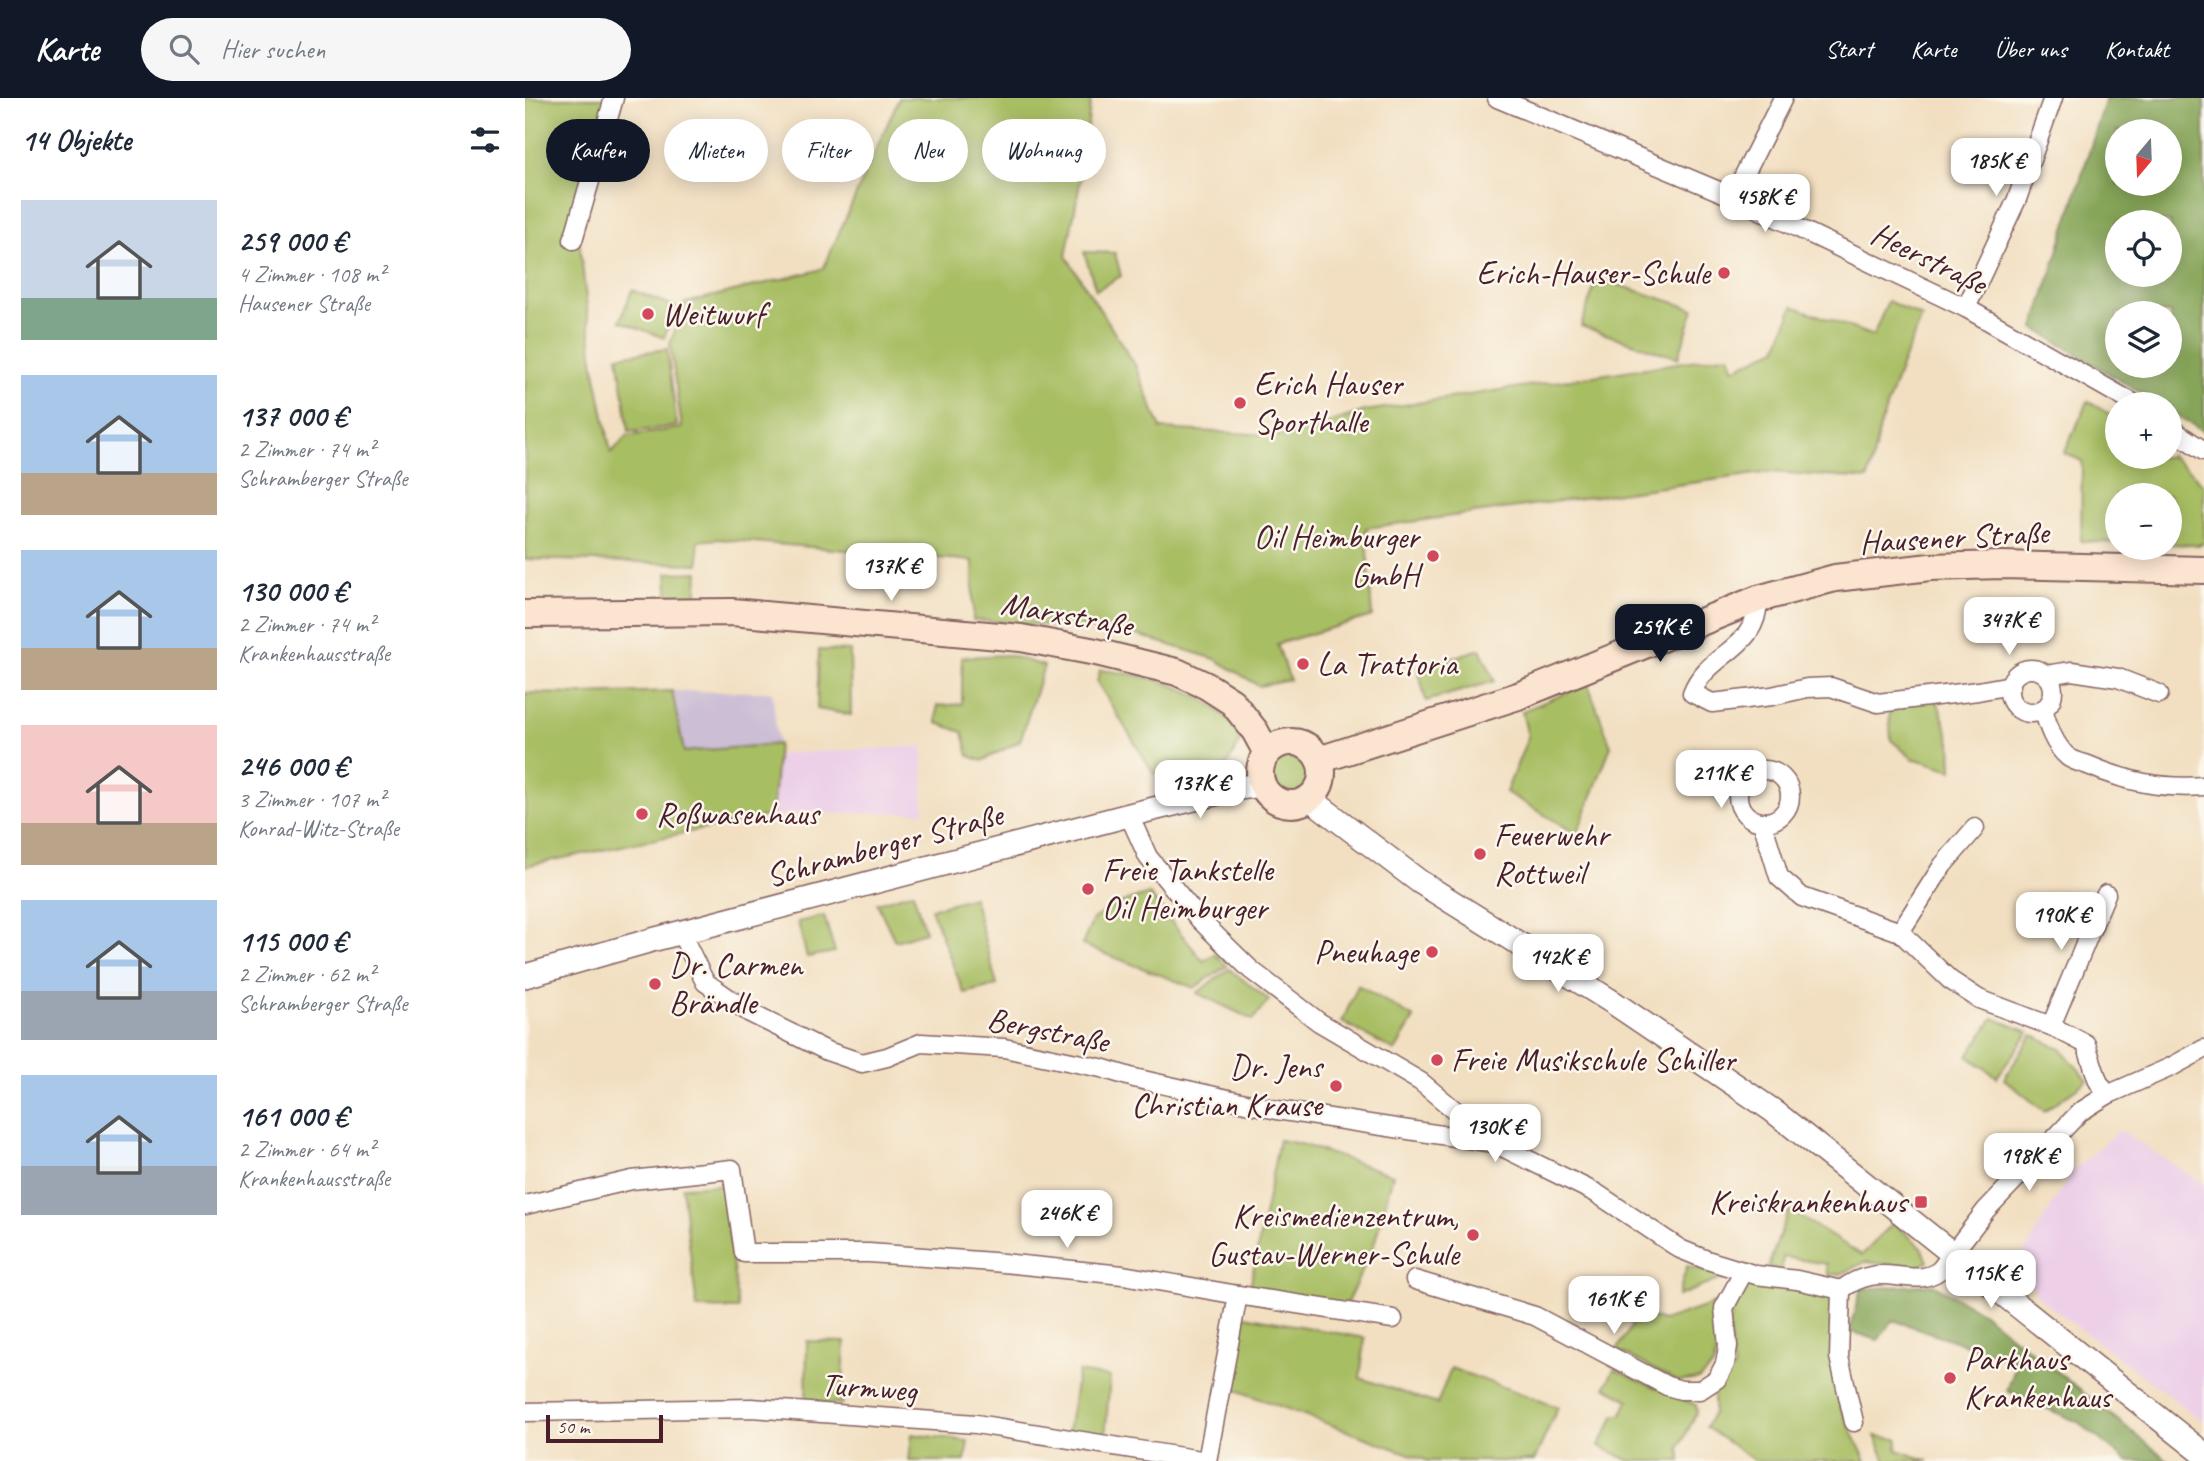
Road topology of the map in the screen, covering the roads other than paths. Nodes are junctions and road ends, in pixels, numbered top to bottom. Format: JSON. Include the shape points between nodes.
{"nodes":[{"id":1,"x":614,"y":98,"type":"edge"},
{"id":2,"x":1497,"y":98,"type":"edge"},
{"id":3,"x":1783,"y":98,"type":"edge"},
{"id":4,"x":2053,"y":98,"type":"edge"},
{"id":5,"x":1733,"y":197,"type":"junction"},
{"id":6,"x":573,"y":240,"type":"dead end"},
{"id":7,"x":1966,"y":308,"type":"junction"},
{"id":8,"x":2114,"y":392,"type":"edge"},
{"id":9,"x":2182,"y":436,"type":"edge"},
{"id":10,"x":2204,"y":451,"type":"edge"},
{"id":11,"x":2204,"y":570,"type":"edge"},
{"id":12,"x":1758,"y":599,"type":"junction"},
{"id":13,"x":525,"y":614,"type":"edge"},
{"id":14,"x":2046,"y":675,"type":"junction"},
{"id":15,"x":2011,"y":685,"type":"junction"},
{"id":16,"x":2159,"y":694,"type":"dead end"},
{"id":17,"x":2043,"y":709,"type":"junction"},
{"id":18,"x":1268,"y":753,"type":"junction"},
{"id":19,"x":1319,"y":760,"type":"junction"},
{"id":20,"x":1262,"y":785,"type":"junction"},
{"id":21,"x":2204,"y":786,"type":"edge"},
{"id":22,"x":1310,"y":798,"type":"junction"},
{"id":23,"x":1129,"y":815,"type":"junction"},
{"id":24,"x":1765,"y":822,"type":"dead end"},
{"id":25,"x":1975,"y":828,"type":"dead end"},
{"id":26,"x":2106,"y":894,"type":"dead end"},
{"id":27,"x":1900,"y":932,"type":"junction"},
{"id":28,"x":681,"y":933,"type":"junction"},
{"id":29,"x":525,"y":976,"type":"edge"},
{"id":30,"x":2052,"y":1026,"type":"junction"},
{"id":31,"x":2204,"y":1049,"type":"edge"},
{"id":32,"x":2107,"y":1095,"type":"junction"},
{"id":33,"x":1495,"y":1143,"type":"junction"},
{"id":34,"x":525,"y":1205,"type":"edge"},
{"id":35,"x":1953,"y":1252,"type":"junction"},
{"id":36,"x":1744,"y":1271,"type":"junction"},
{"id":37,"x":1415,"y":1280,"type":"dead end"},
{"id":38,"x":1841,"y":1290,"type":"junction"},
{"id":39,"x":1238,"y":1295,"type":"junction"},
{"id":40,"x":1393,"y":1319,"type":"dead end"},
{"id":41,"x":525,"y":1412,"type":"edge"},
{"id":42,"x":1854,"y":1422,"type":"dead end"},
{"id":43,"x":2204,"y":1454,"type":"edge"},
{"id":44,"x":1207,"y":1461,"type":"edge"}],
"edges":[{"from":1,"to":6,"type":"street"},
{"from":2,"to":5,"type":"street","name":"Heerstraße"},
{"from":3,"to":5,"type":"street"},
{"from":4,"to":7,"type":"street","via":[[2017,199]]},
{"from":5,"to":7,"type":"street","name":"Heerstraße"},
{"from":7,"to":8,"type":"street","name":"Heerstraße"},
{"from":9,"to":10,"type":"street"},
{"from":11,"to":12,"type":"main road","name":"Hausener Straße","via":[[1930,567],[1835,578]]},
{"from":12,"to":15,"type":"street","via":[[1758,612],[1742,641],[1706,670],[1692,693],[1712,703],[1831,687],[1878,703]]},
{"from":12,"to":19,"type":"main road","name":"Hausener Straße","via":[[1518,696]]},
{"from":13,"to":18,"type":"main road","name":"Marxstraße","via":[[732,612],[1021,638],[1096,652],[1177,672],[1207,686],[1232,702]]},
{"from":14,"to":15,"type":"street","via":[[2029,670],[2017,675]]},
{"from":14,"to":16,"type":"street","via":[[2073,671],[2106,676]]},
{"from":14,"to":17,"type":"street","via":[[2053,693]]},
{"from":15,"to":17,"type":"street","via":[[2011,700],[2022,710]]},
{"from":17,"to":21,"type":"street","via":[[2051,734],[2069,757],[2150,785]]},
{"from":18,"to":19,"type":"main road","via":[[1291,742],[1307,747]]},
{"from":18,"to":20,"type":"main road","via":[[1260,768]]},
{"from":19,"to":22,"type":"main road","via":[[1321,780]]},
{"from":20,"to":22,"type":"main road","via":[[1282,803]]},
{"from":20,"to":23,"type":"street","name":"Schramberger Straße"},
{"from":22,"to":35,"type":"street","via":[[1420,882],[1614,1003],[1772,1110]]},
{"from":23,"to":28,"type":"street","name":"Schramberger Straße"},
{"from":23,"to":33,"type":"street","via":[[1148,857],[1200,920],[1251,970],[1319,1022],[1421,1082]]},
{"from":24,"to":27,"type":"street","via":[[1779,877],[1802,897]]},
{"from":25,"to":27,"type":"street","via":[[1943,865]]},
{"from":26,"to":30,"type":"street"},
{"from":27,"to":30,"type":"street","via":[[1950,980],[1979,999]]},
{"from":28,"to":29,"type":"street","name":"Schramberger Straße"},
{"from":28,"to":33,"type":"street","name":"Bergstraße","via":[[705,982],[750,1013],[862,1063],[922,1043],[1005,1048],[1277,1110]]},
{"from":30,"to":32,"type":"street","via":[[2086,1044]]},
{"from":31,"to":32,"type":"street"},
{"from":32,"to":35,"type":"street","via":[[2080,1112],[1986,1210]]},
{"from":33,"to":36,"type":"street","via":[[1596,1193],[1680,1249]]},
{"from":34,"to":39,"type":"street","via":[[632,1180],[732,1169],[744,1253],[869,1253],[993,1262],[1123,1275]]},
{"from":35,"to":38,"type":"street","via":[[1932,1276],[1872,1275]]},
{"from":35,"to":43,"type":"street"},
{"from":36,"to":37,"type":"street","via":[[1724,1308],[1725,1364],[1717,1379],[1700,1390],[1667,1386],[1535,1316]]},
{"from":36,"to":38,"type":"street"},
{"from":38,"to":42,"type":"street","via":[[1839,1357]]},
{"from":39,"to":40,"type":"street"},
{"from":39,"to":44,"type":"street"},
{"from":41,"to":44,"type":"street","name":"Turmweg","via":[[752,1408],[963,1423]]}]}
